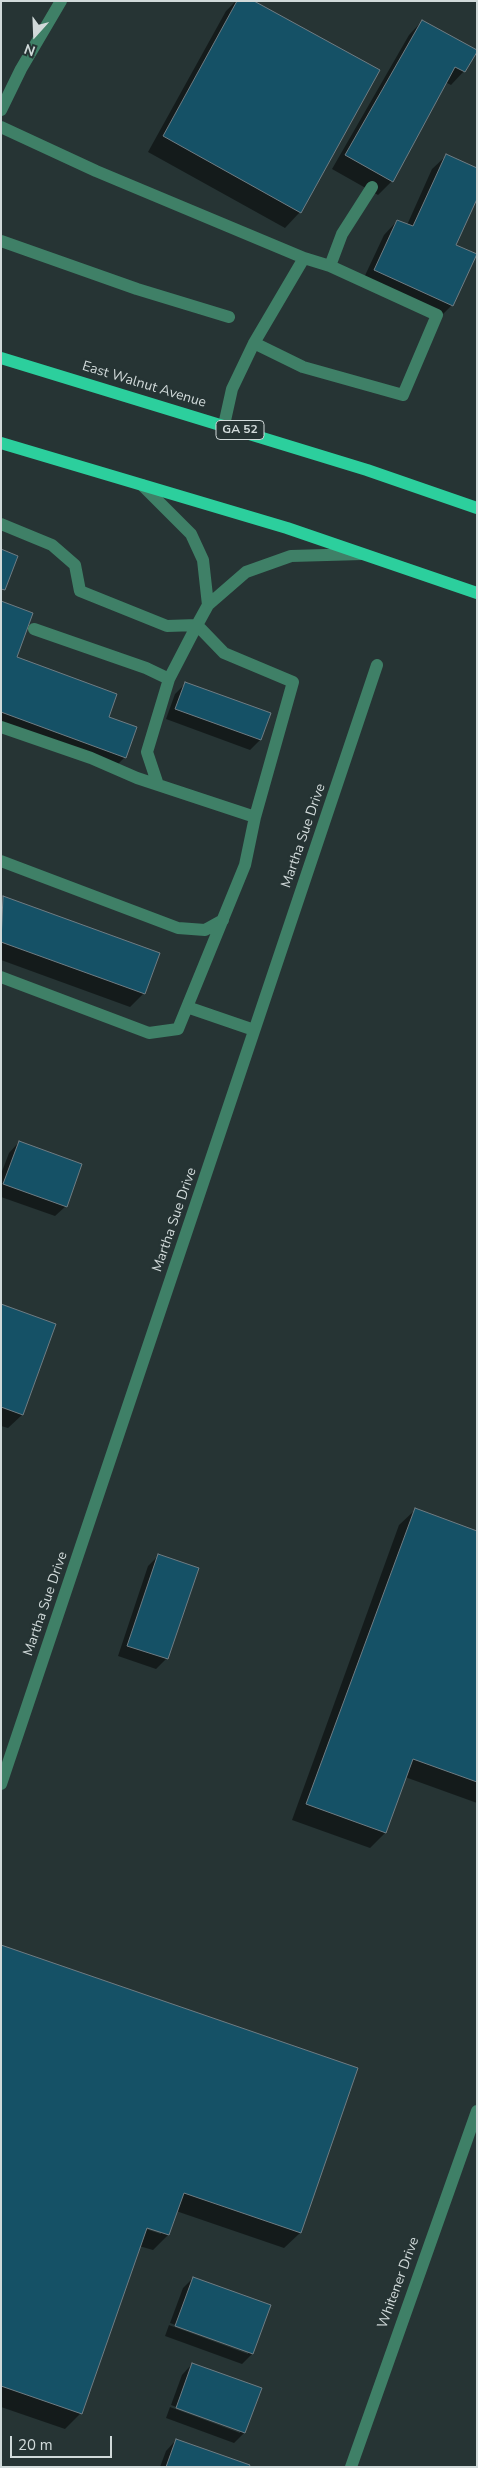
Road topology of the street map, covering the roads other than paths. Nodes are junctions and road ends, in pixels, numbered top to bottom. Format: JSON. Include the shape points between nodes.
{"nodes":[{"id":1,"x":61,"y":1,"type":"edge"},
{"id":2,"x":1,"y":110,"type":"edge"},
{"id":3,"x":1,"y":126,"type":"edge"},
{"id":4,"x":372,"y":187,"type":"dead end"},
{"id":5,"x":1,"y":241,"type":"edge"},
{"id":6,"x":304,"y":258,"type":"junction"},
{"id":7,"x":330,"y":266,"type":"junction"},
{"id":8,"x":228,"y":317,"type":"dead end"},
{"id":9,"x":254,"y":343,"type":"junction"},
{"id":10,"x":1,"y":358,"type":"edge"},
{"id":11,"x":224,"y":426,"type":"junction"},
{"id":12,"x":1,"y":443,"type":"edge"},
{"id":13,"x":142,"y":485,"type":"junction"},
{"id":14,"x":477,"y":508,"type":"edge"},
{"id":15,"x":1,"y":524,"type":"edge"},
{"id":16,"x":364,"y":554,"type":"junction"},
{"id":17,"x":477,"y":592,"type":"edge"},
{"id":18,"x":208,"y":605,"type":"junction"},
{"id":19,"x":197,"y":625,"type":"junction"},
{"id":20,"x":34,"y":629,"type":"dead end"},
{"id":21,"x":377,"y":665,"type":"dead end"},
{"id":22,"x":169,"y":680,"type":"junction"},
{"id":23,"x":1,"y":727,"type":"edge"},
{"id":24,"x":158,"y":785,"type":"junction"},
{"id":25,"x":255,"y":817,"type":"junction"},
{"id":26,"x":1,"y":861,"type":"edge"},
{"id":27,"x":222,"y":920,"type":"junction"},
{"id":28,"x":1,"y":977,"type":"edge"},
{"id":29,"x":187,"y":1007,"type":"junction"},
{"id":30,"x":254,"y":1030,"type":"junction"},
{"id":31,"x":1,"y":1784,"type":"edge"},
{"id":32,"x":477,"y":2111,"type":"edge"},
{"id":33,"x":352,"y":2467,"type":"edge"}],
"edges":[{"from":1,"to":2,"type":"street"},
{"from":3,"to":6,"type":"street","via":[[96,171]]},
{"from":4,"to":7,"type":"street","via":[[342,234]]},
{"from":5,"to":8,"type":"street"},
{"from":6,"to":7,"type":"street"},
{"from":6,"to":9,"type":"street"},
{"from":7,"to":9,"type":"street","via":[[437,315],[403,395],[303,367]]},
{"from":9,"to":11,"type":"street","via":[[232,389]]},
{"from":10,"to":11,"type":"main road","name":"East Walnut Avenue","number":"GA 52"},
{"from":11,"to":14,"type":"main road","name":"East Walnut Avenue","number":"GA 52"},
{"from":12,"to":13,"type":"main road"},
{"from":13,"to":16,"type":"main road"},
{"from":13,"to":18,"type":"street","via":[[190,534],[203,560]]},
{"from":15,"to":19,"type":"street","via":[[52,545],[75,565],[80,591],[168,626]]},
{"from":16,"to":17,"type":"main road"},
{"from":16,"to":18,"type":"street","via":[[291,556],[246,572]]},
{"from":18,"to":19,"type":"street"},
{"from":19,"to":22,"type":"street"},
{"from":19,"to":25,"type":"street","via":[[224,653],[293,682]]},
{"from":20,"to":22,"type":"street","via":[[146,668]]},
{"from":21,"to":30,"type":"street","name":"Martha Sue Drive"},
{"from":22,"to":24,"type":"street","via":[[147,752]]},
{"from":23,"to":24,"type":"street"},
{"from":24,"to":25,"type":"street"},
{"from":25,"to":27,"type":"street","via":[[245,865]]},
{"from":26,"to":27,"type":"street","via":[[178,928],[205,930]]},
{"from":27,"to":29,"type":"street"},
{"from":28,"to":29,"type":"street","via":[[149,1033],[178,1029]]},
{"from":29,"to":30,"type":"street"},
{"from":30,"to":31,"type":"street","name":"Martha Sue Drive"},
{"from":32,"to":33,"type":"street","name":"Whitener Drive"}]}
